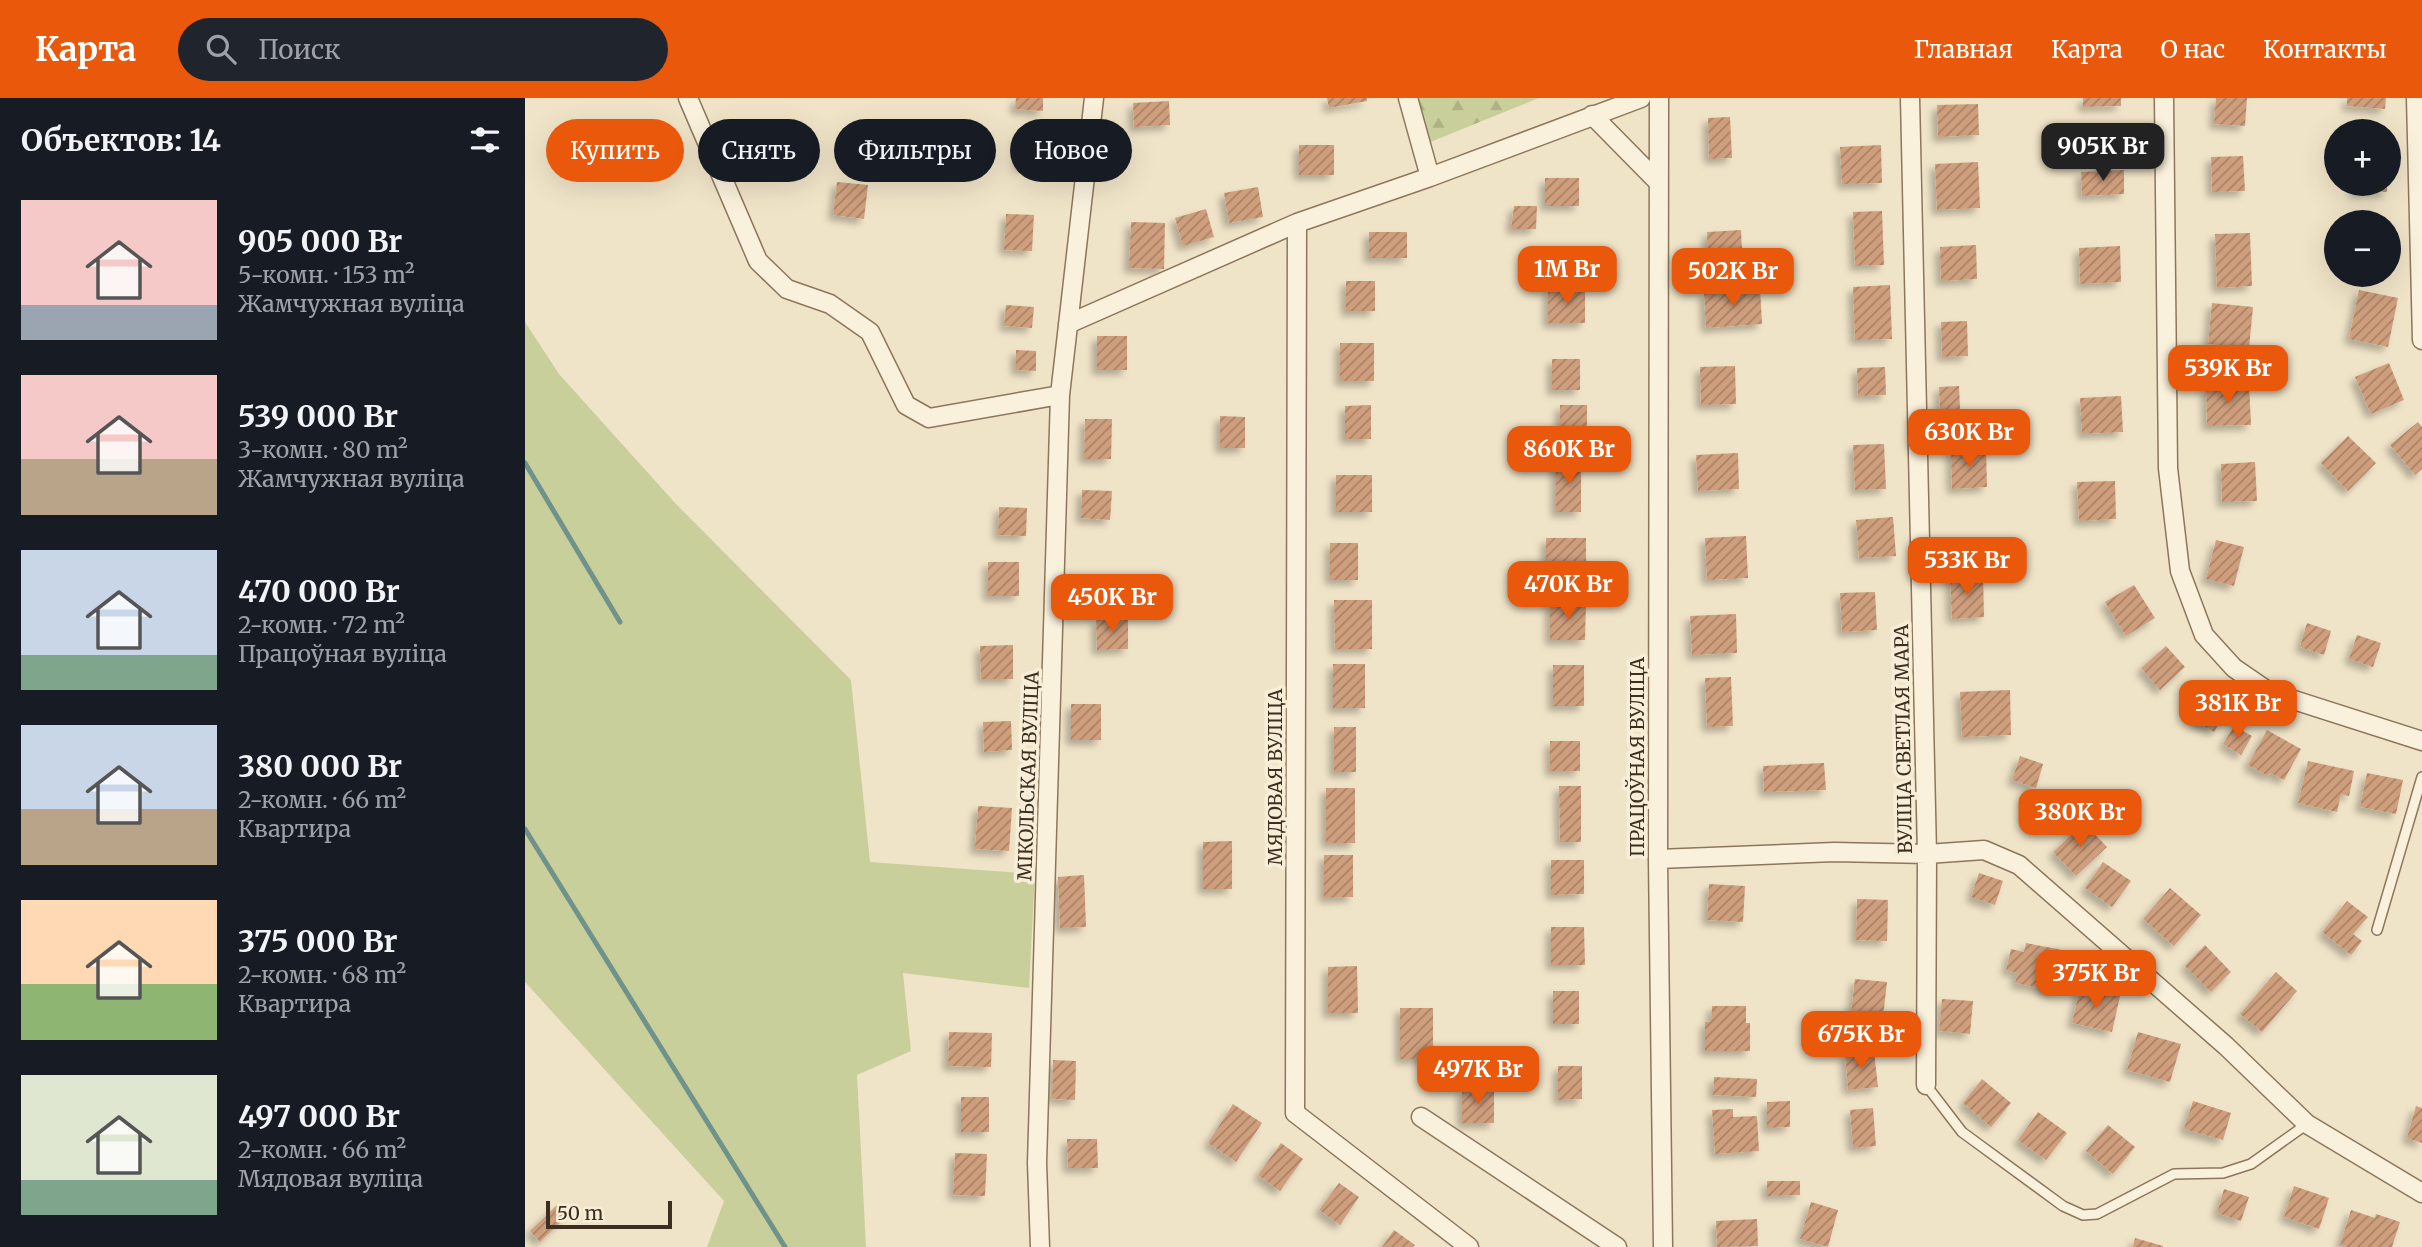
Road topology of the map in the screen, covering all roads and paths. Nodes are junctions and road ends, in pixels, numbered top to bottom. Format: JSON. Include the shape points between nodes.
{"nodes":[{"id":1,"x":688,"y":98,"type":"edge"},
{"id":2,"x":1094,"y":98,"type":"edge"},
{"id":3,"x":1408,"y":98,"type":"edge"},
{"id":4,"x":1641,"y":98,"type":"edge"},
{"id":5,"x":1659,"y":98,"type":"edge"},
{"id":6,"x":1910,"y":98,"type":"edge"},
{"id":7,"x":2164,"y":98,"type":"edge"},
{"id":8,"x":2416,"y":98,"type":"edge"},
{"id":9,"x":1593,"y":115,"type":"junction"},
{"id":10,"x":1430,"y":177,"type":"junction"},
{"id":11,"x":1658,"y":182,"type":"junction"},
{"id":12,"x":1297,"y":223,"type":"junction"},
{"id":13,"x":1068,"y":324,"type":"junction"},
{"id":14,"x":2422,"y":340,"type":"edge"},
{"id":15,"x":1060,"y":396,"type":"junction"},
{"id":16,"x":2422,"y":741,"type":"edge"},
{"id":17,"x":2422,"y":777,"type":"edge"},
{"id":18,"x":1927,"y":855,"type":"junction"},
{"id":19,"x":1658,"y":859,"type":"junction"},
{"id":20,"x":2377,"y":930,"type":"dead end"},
{"id":21,"x":1926,"y":1085,"type":"joint"},
{"id":22,"x":1421,"y":1117,"type":"dead end"},
{"id":23,"x":2307,"y":1124,"type":"junction"},
{"id":24,"x":2417,"y":1189,"type":"edge"},
{"id":25,"x":1040,"y":1247,"type":"edge"},
{"id":26,"x":1469,"y":1247,"type":"edge"},
{"id":27,"x":1617,"y":1247,"type":"edge"},
{"id":28,"x":1663,"y":1247,"type":"edge"}],
"edges":[{"from":1,"to":15,"type":"street","via":[[758,261],[787,289],[830,304],[870,332],[906,405],[929,418]]},
{"from":2,"to":13,"type":"street","name":"МІКОЛЬСКАЯ ВУЛІЦА"},
{"from":3,"to":10,"type":"street"},
{"from":4,"to":9,"type":"street"},
{"from":5,"to":11,"type":"street","name":"ПРАЦОЎНАЯ ВУЛІЦА"},
{"from":6,"to":18,"type":"street","name":"ВУЛІЦА СВЕТЛАЯ МАРА"},
{"from":7,"to":16,"type":"street","via":[[2168,468],[2180,571],[2204,635],[2234,668],[2269,692]]},
{"from":8,"to":14,"type":"street"},
{"from":9,"to":10,"type":"street"},
{"from":9,"to":11,"type":"street"},
{"from":10,"to":12,"type":"street"},
{"from":11,"to":19,"type":"street","name":"ПРАЦОЎНАЯ ВУЛІЦА"},
{"from":12,"to":13,"type":"street"},
{"from":12,"to":26,"type":"street","name":"МЯДОВАЯ ВУЛІЦА","via":[[1295,1113]]},
{"from":13,"to":15,"type":"street","name":"МІКОЛЬСКАЯ ВУЛІЦА"},
{"from":15,"to":25,"type":"street","name":"МІКОЛЬСКАЯ ВУЛІЦА","via":[[1037,1163]]},
{"from":17,"to":20,"type":"lane"},
{"from":18,"to":19,"type":"street","via":[[1834,852]]},
{"from":18,"to":21,"type":"street","name":"ВУЛІЦА СВЕТЛАЯ МАРА"},
{"from":18,"to":23,"type":"street","via":[[1984,850],[2019,865],[2226,1046]]},
{"from":19,"to":28,"type":"street","name":"ПРАЦОЎНАЯ ВУЛІЦА"},
{"from":21,"to":23,"type":"lane","via":[[1962,1132],[2063,1206],[2083,1215],[2097,1214],[2174,1174],[2223,1173],[2251,1164]]},
{"from":22,"to":27,"type":"street"},
{"from":23,"to":24,"type":"street"}]}
